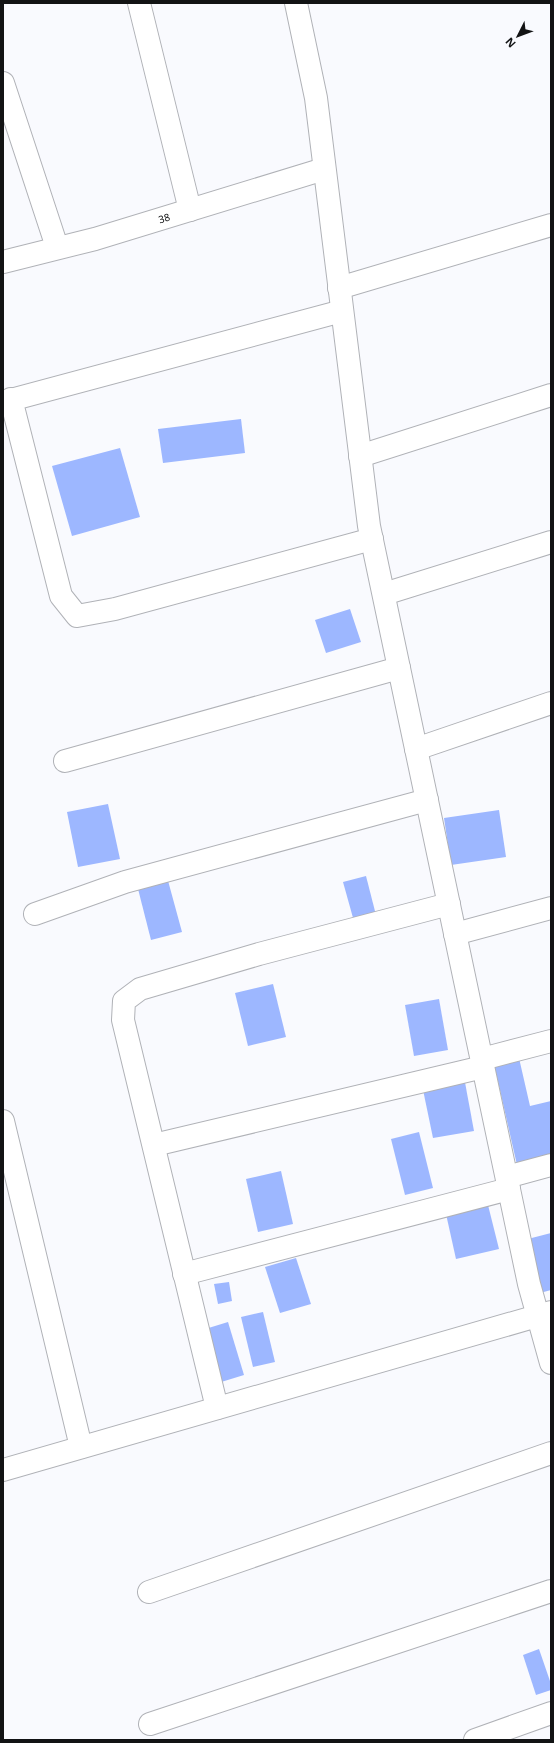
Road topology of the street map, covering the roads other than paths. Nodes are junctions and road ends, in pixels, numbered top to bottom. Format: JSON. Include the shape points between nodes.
{"nodes":[{"id":1,"x":139,"y":3,"type":"edge"},
{"id":2,"x":296,"y":3,"type":"edge"},
{"id":3,"x":3,"y":83,"type":"edge"},
{"id":4,"x":324,"y":169,"type":"junction"},
{"id":5,"x":190,"y":210,"type":"junction"},
{"id":6,"x":551,"y":225,"type":"edge"},
{"id":7,"x":57,"y":247,"type":"junction"},
{"id":8,"x":3,"y":262,"type":"edge"},
{"id":9,"x":339,"y":288,"type":"junction"},
{"id":10,"x":342,"y":311,"type":"junction"},
{"id":11,"x":551,"y":395,"type":"edge"},
{"id":12,"x":7,"y":400,"type":"edge"},
{"id":13,"x":360,"y":456,"type":"junction"},
{"id":14,"x":372,"y":539,"type":"junction"},
{"id":15,"x":551,"y":542,"type":"edge"},
{"id":16,"x":384,"y":594,"type":"junction"},
{"id":17,"x":399,"y":668,"type":"junction"},
{"id":18,"x":551,"y":703,"type":"edge"},
{"id":19,"x":416,"y":749,"type":"junction"},
{"id":20,"x":66,"y":760,"type":"dead end"},
{"id":21,"x":427,"y":800,"type":"junction"},
{"id":22,"x":449,"y":904,"type":"junction"},
{"id":23,"x":551,"y":908,"type":"edge"},
{"id":24,"x":35,"y":914,"type":"dead end"},
{"id":25,"x":455,"y":934,"type":"junction"},
{"id":26,"x":551,"y":1041,"type":"edge"},
{"id":27,"x":483,"y":1063,"type":"junction"},
{"id":28,"x":3,"y":1121,"type":"edge"},
{"id":29,"x":154,"y":1145,"type":"junction"},
{"id":30,"x":551,"y":1165,"type":"edge"},
{"id":31,"x":508,"y":1183,"type":"junction"},
{"id":32,"x":184,"y":1274,"type":"junction"},
{"id":33,"x":545,"y":1313,"type":"edge"},
{"id":34,"x":551,"y":1363,"type":"edge"},
{"id":35,"x":216,"y":1408,"type":"junction"},
{"id":36,"x":81,"y":1447,"type":"junction"},
{"id":37,"x":551,"y":1453,"type":"edge"},
{"id":38,"x":3,"y":1470,"type":"edge"},
{"id":39,"x":551,"y":1591,"type":"edge"},
{"id":40,"x":150,"y":1592,"type":"dead end"},
{"id":41,"x":551,"y":1713,"type":"edge"},
{"id":42,"x":150,"y":1724,"type":"dead end"},
{"id":43,"x":475,"y":1740,"type":"edge"}],
"edges":[{"from":1,"to":5,"type":"street"},
{"from":2,"to":4,"type":"street","via":[[316,98]]},
{"from":3,"to":7,"type":"street"},
{"from":4,"to":5,"type":"street","name":"38"},
{"from":4,"to":9,"type":"street"},
{"from":5,"to":7,"type":"street","name":"38","via":[[95,239]]},
{"from":6,"to":9,"type":"street"},
{"from":7,"to":8,"type":"street","name":"38"},
{"from":9,"to":10,"type":"street"},
{"from":10,"to":12,"type":"street"},
{"from":10,"to":13,"type":"street"},
{"from":11,"to":13,"type":"street"},
{"from":12,"to":14,"type":"street","via":[[61,596],[77,616],[115,609]]},
{"from":13,"to":14,"type":"street"},
{"from":14,"to":16,"type":"street"},
{"from":15,"to":16,"type":"street"},
{"from":16,"to":17,"type":"street"},
{"from":17,"to":19,"type":"street"},
{"from":17,"to":20,"type":"street"},
{"from":18,"to":19,"type":"street"},
{"from":19,"to":21,"type":"street"},
{"from":21,"to":22,"type":"street"},
{"from":21,"to":24,"type":"street","via":[[125,882]]},
{"from":22,"to":25,"type":"street"},
{"from":22,"to":29,"type":"street","via":[[259,954],[140,989],[124,1001],[123,1020]]},
{"from":23,"to":25,"type":"street"},
{"from":25,"to":27,"type":"street"},
{"from":26,"to":27,"type":"street"},
{"from":27,"to":29,"type":"street"},
{"from":27,"to":31,"type":"street"},
{"from":28,"to":36,"type":"street"},
{"from":29,"to":32,"type":"street"},
{"from":30,"to":31,"type":"street"},
{"from":31,"to":32,"type":"street"},
{"from":31,"to":33,"type":"street","via":[[529,1284]]},
{"from":32,"to":35,"type":"street"},
{"from":33,"to":34,"type":"street"},
{"from":33,"to":35,"type":"street"},
{"from":35,"to":36,"type":"street"},
{"from":36,"to":38,"type":"street"},
{"from":37,"to":40,"type":"street"},
{"from":39,"to":42,"type":"street"},
{"from":41,"to":43,"type":"street"}]}
